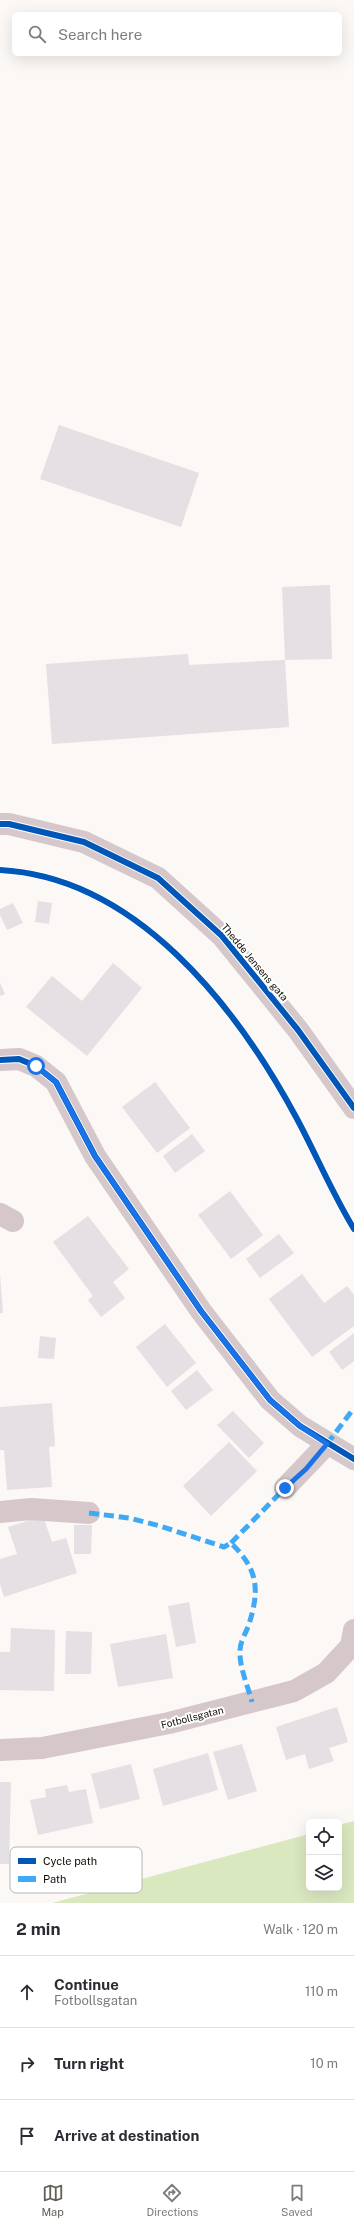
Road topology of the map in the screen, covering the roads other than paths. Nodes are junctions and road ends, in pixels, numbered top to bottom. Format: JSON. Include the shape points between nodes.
{"nodes":[{"id":1,"x":0,"y":824,"type":"edge"},
{"id":2,"x":0,"y":1060,"type":"edge"},
{"id":3,"x":354,"y":1108,"type":"edge"},
{"id":4,"x":327,"y":1444,"type":"junction"},
{"id":5,"x":354,"y":1459,"type":"edge"},
{"id":6,"x":285,"y":1488,"type":"dead end"},
{"id":7,"x":0,"y":1512,"type":"edge"},
{"id":8,"x":88,"y":1513,"type":"dead end"},
{"id":9,"x":354,"y":1630,"type":"edge"},
{"id":10,"x":0,"y":1750,"type":"edge"}],
"edges":[{"from":1,"to":3,"type":"street","name":"Thedde Jensens gata","via":[[84,842],[158,878],[222,936],[298,1030]]},
{"from":2,"to":4,"type":"street","via":[[20,1059],[36,1066],[56,1082],[95,1156],[201,1311],[270,1400],[300,1426]]},
{"from":4,"to":5,"type":"street"},
{"from":4,"to":6,"type":"street","via":[[306,1469]]},
{"from":7,"to":8,"type":"street","via":[[31,1509]]},
{"from":9,"to":10,"type":"street","name":"Fotbollsgatan","via":[[351,1646],[326,1673],[294,1691],[169,1723],[42,1748]]}]}
